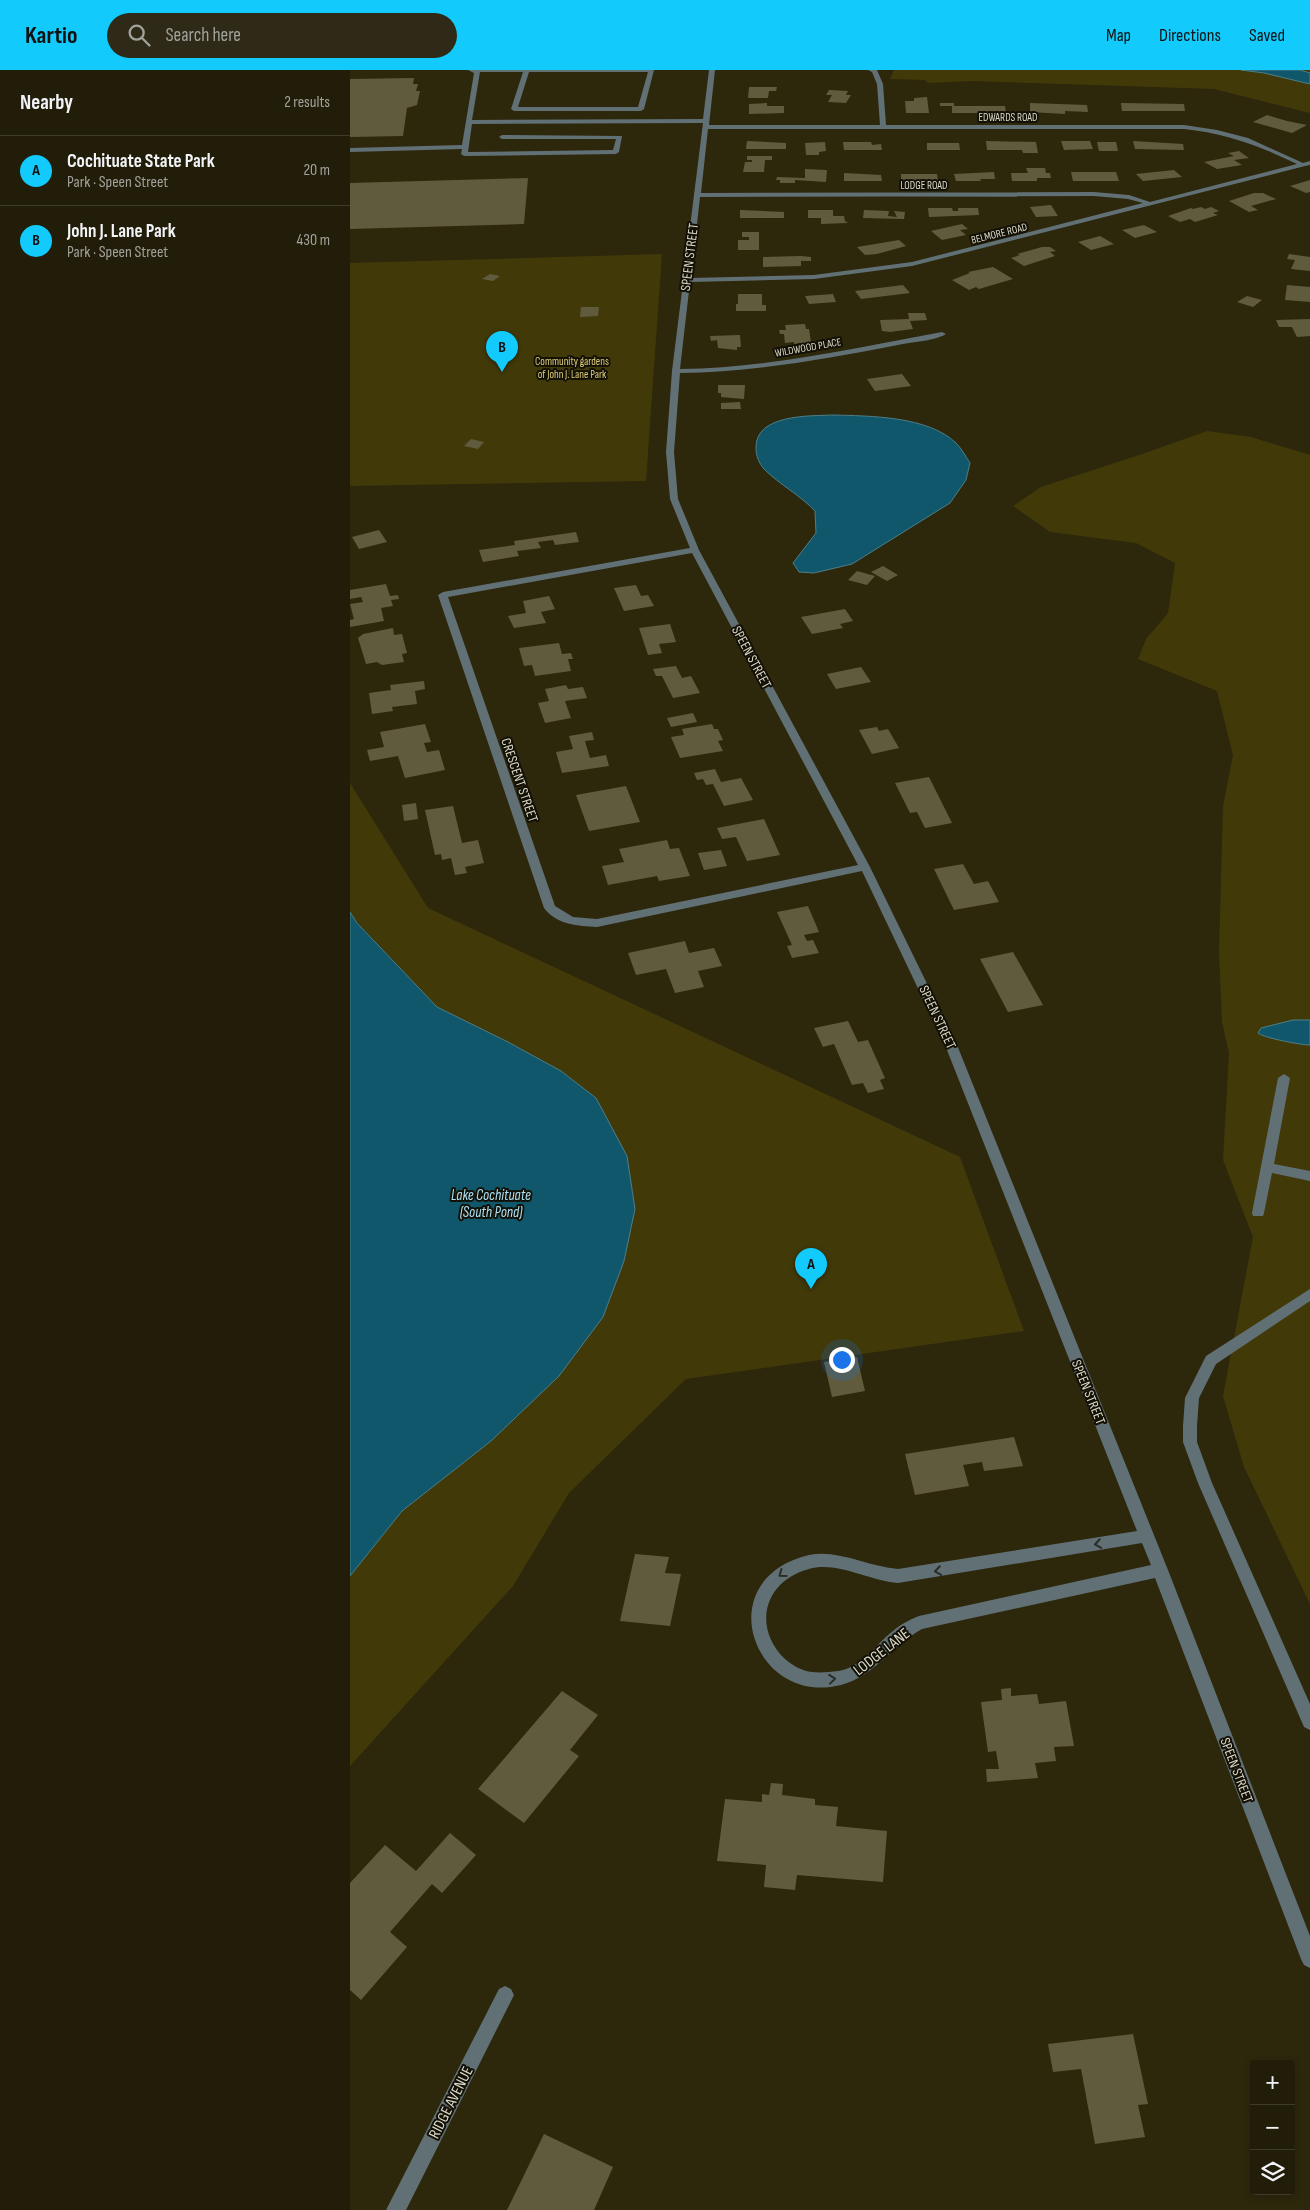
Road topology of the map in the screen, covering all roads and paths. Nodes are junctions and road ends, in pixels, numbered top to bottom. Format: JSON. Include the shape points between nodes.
{"nodes":[{"id":1,"x":472,"y":70,"type":"edge"},
{"id":2,"x":527,"y":70,"type":"edge"},
{"id":3,"x":712,"y":70,"type":"edge"},
{"id":4,"x":871,"y":70,"type":"edge"},
{"id":5,"x":598,"y":109,"type":"junction"},
{"id":6,"x":470,"y":122,"type":"junction"},
{"id":7,"x":593,"y":122,"type":"junction"},
{"id":8,"x":705,"y":124,"type":"junction"},
{"id":9,"x":883,"y":127,"type":"junction"},
{"id":10,"x":502,"y":137,"type":"dead end"},
{"id":11,"x":592,"y":137,"type":"junction"},
{"id":12,"x":466,"y":146,"type":"junction"},
{"id":13,"x":350,"y":150,"type":"edge"},
{"id":14,"x":1306,"y":164,"type":"edge"},
{"id":15,"x":697,"y":195,"type":"junction"},
{"id":16,"x":1151,"y":204,"type":"junction"},
{"id":17,"x":687,"y":280,"type":"junction"},
{"id":18,"x":942,"y":334,"type":"dead end"},
{"id":19,"x":676,"y":372,"type":"junction"},
{"id":20,"x":695,"y":550,"type":"junction"},
{"id":21,"x":865,"y":867,"type":"junction"},
{"id":22,"x":1284,"y":1078,"type":"dead end"},
{"id":23,"x":1267,"y":1167,"type":"junction"},
{"id":24,"x":1310,"y":1176,"type":"edge"},
{"id":25,"x":1258,"y":1213,"type":"dead end"},
{"id":26,"x":1310,"y":1294,"type":"edge"},
{"id":27,"x":1146,"y":1536,"type":"junction"},
{"id":28,"x":1160,"y":1570,"type":"junction"},
{"id":29,"x":1310,"y":1722,"type":"edge"},
{"id":30,"x":1310,"y":1959,"type":"edge"},
{"id":31,"x":505,"y":1995,"type":"dead end"},
{"id":32,"x":396,"y":2210,"type":"edge"}],
"edges":[{"from":1,"to":2,"type":"street"},
{"from":1,"to":6,"type":"street","via":[[478,72]]},
{"from":2,"to":5,"type":"street","via":[[514,109]]},
{"from":2,"to":5,"type":"street","via":[[651,70],[640,109]]},
{"from":3,"to":8,"type":"street","name":"SPEEN STREET"},
{"from":4,"to":9,"type":"street","via":[[875,70],[880,84]]},
{"from":5,"to":7,"type":"street"},
{"from":6,"to":7,"type":"street","name":"EDWARDS ROAD"},
{"from":6,"to":12,"type":"street"},
{"from":7,"to":8,"type":"street","name":"EDWARDS ROAD"},
{"from":7,"to":11,"type":"street"},
{"from":8,"to":9,"type":"street","name":"EDWARDS ROAD"},
{"from":8,"to":15,"type":"street","name":"SPEEN STREET"},
{"from":9,"to":14,"type":"street","name":"EDWARDS ROAD","via":[[1199,128],[1254,141]]},
{"from":10,"to":11,"type":"street"},
{"from":11,"to":12,"type":"street","via":[[620,137],[616,152],[464,154]]},
{"from":12,"to":13,"type":"street"},
{"from":14,"to":16,"type":"street","name":"BELMORE ROAD"},
{"from":15,"to":16,"type":"street","name":"LODGE ROAD","via":[[1094,194],[1129,197]]},
{"from":15,"to":17,"type":"street","name":"SPEEN STREET"},
{"from":16,"to":17,"type":"street","name":"BELMORE ROAD","via":[[895,267],[800,278]]},
{"from":17,"to":19,"type":"street","name":"SPEEN STREET"},
{"from":18,"to":19,"type":"street","name":"WILDWOOD PLACE","via":[[772,365]]},
{"from":19,"to":20,"type":"street","name":"SPEEN STREET","via":[[670,452],[672,484],[679,515]]},
{"from":20,"to":21,"type":"street","name":"SPEEN STREET"},
{"from":20,"to":21,"type":"street","name":"CRESCENT STREET","via":[[443,595],[550,908],[557,916],[569,921],[597,923]]},
{"from":21,"to":27,"type":"street","name":"SPEEN STREET","via":[[961,1069]]},
{"from":22,"to":23,"type":"street"},
{"from":23,"to":24,"type":"street"},
{"from":23,"to":25,"type":"street"},
{"from":26,"to":29,"type":"street","via":[[1212,1360],[1192,1398],[1190,1442]]},
{"from":27,"to":28,"type":"street","name":"SPEEN STREET"},
{"from":27,"to":28,"type":"street","name":"LODGE LANE","one_way":true,"via":[[903,1576],[873,1574],[829,1560],[808,1562],[780,1575],[766,1590],[758,1609],[760,1638],[770,1656],[796,1675],[817,1680],[840,1678],[860,1670],[897,1635],[919,1623]]},
{"from":28,"to":30,"type":"street","name":"SPEEN STREET"},
{"from":31,"to":32,"type":"street","name":"RIDGE AVENUE"}]}
